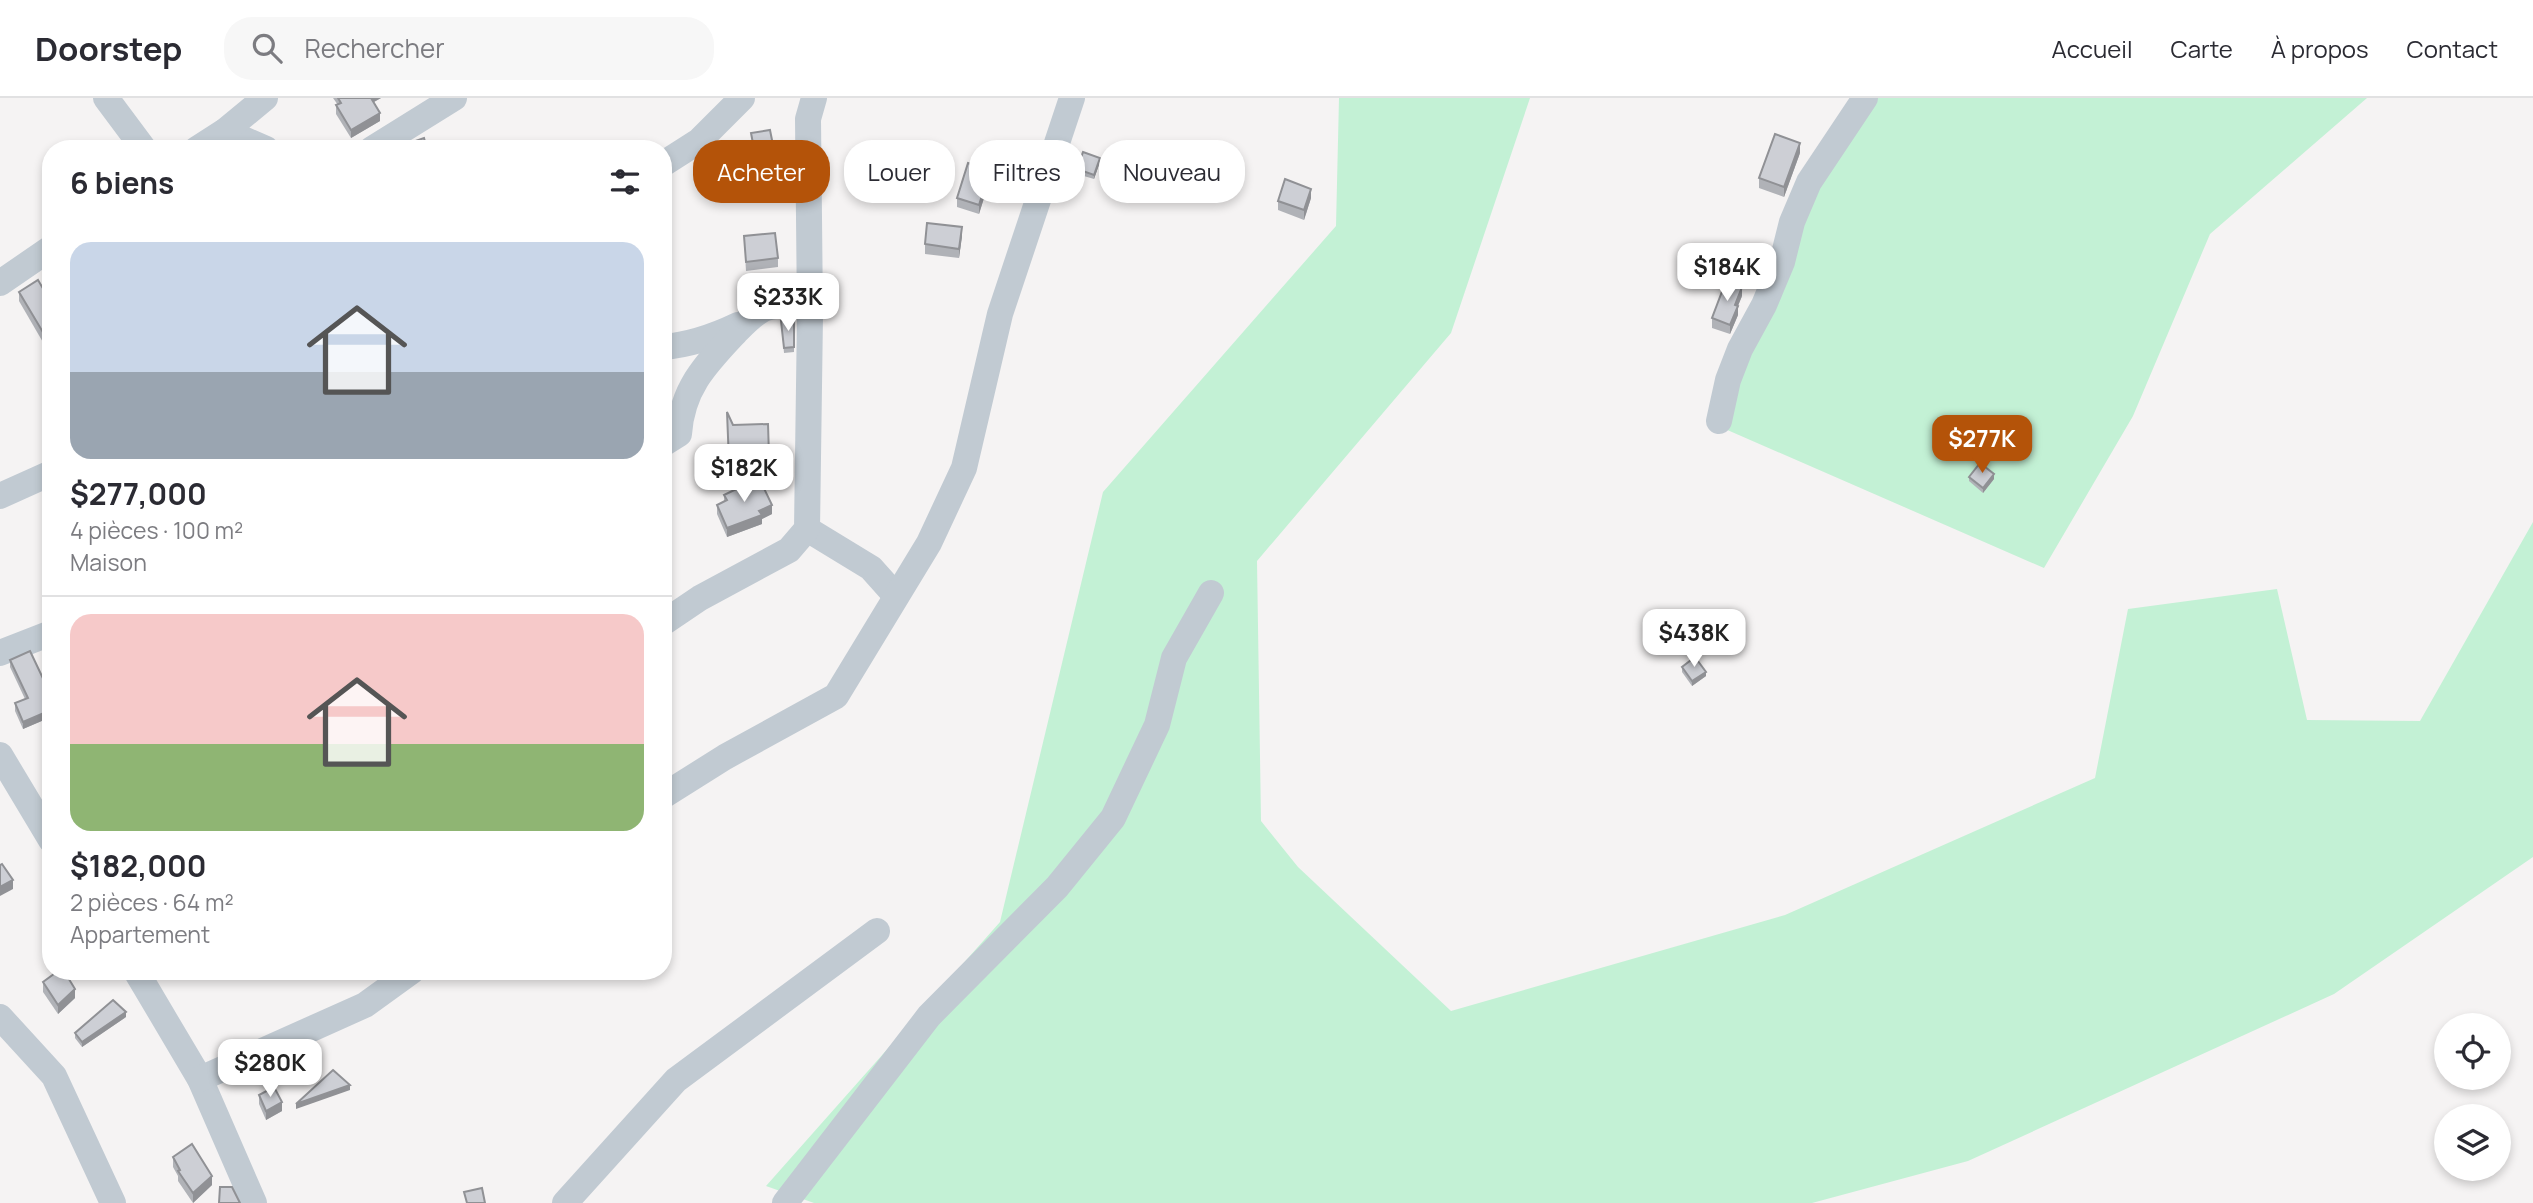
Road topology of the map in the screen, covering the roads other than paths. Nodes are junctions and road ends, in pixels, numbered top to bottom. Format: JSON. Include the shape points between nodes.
{"nodes":[{"id":1,"x":106,"y":98,"type":"edge"},
{"id":2,"x":265,"y":98,"type":"edge"},
{"id":3,"x":454,"y":98,"type":"edge"},
{"id":4,"x":742,"y":98,"type":"edge"},
{"id":5,"x":814,"y":98,"type":"edge"},
{"id":6,"x":1072,"y":98,"type":"edge"},
{"id":7,"x":1865,"y":98,"type":"edge"},
{"id":8,"x":225,"y":131,"type":"junction"},
{"id":9,"x":137,"y":140,"type":"edge"},
{"id":10,"x":211,"y":140,"type":"edge"},
{"id":11,"x":246,"y":140,"type":"edge"},
{"id":12,"x":386,"y":140,"type":"edge"},
{"id":13,"x":672,"y":158,"type":"edge"},
{"id":14,"x":42,"y":253,"type":"edge"},
{"id":15,"x":0,"y":283,"type":"edge"},
{"id":16,"x":809,"y":303,"type":"junction"},
{"id":17,"x":747,"y":321,"type":"junction"},
{"id":18,"x":672,"y":346,"type":"edge"},
{"id":19,"x":1719,"y":421,"type":"dead end"},
{"id":20,"x":672,"y":439,"type":"edge"},
{"id":21,"x":42,"y":476,"type":"edge"},
{"id":22,"x":0,"y":496,"type":"edge"},
{"id":23,"x":807,"y":529,"type":"junction"},
{"id":24,"x":1210,"y":593,"type":"dead end"},
{"id":25,"x":895,"y":596,"type":"junction"},
{"id":26,"x":672,"y":617,"type":"edge"},
{"id":27,"x":42,"y":637,"type":"edge"},
{"id":28,"x":0,"y":653,"type":"edge"},
{"id":29,"x":0,"y":755,"type":"edge"},
{"id":30,"x":672,"y":790,"type":"edge"},
{"id":31,"x":42,"y":825,"type":"edge"},
{"id":32,"x":877,"y":931,"type":"dead end"},
{"id":33,"x":146,"y":980,"type":"edge"},
{"id":34,"x":400,"y":980,"type":"edge"},
{"id":35,"x":0,"y":1017,"type":"edge"},
{"id":36,"x":200,"y":1079,"type":"junction"},
{"id":37,"x":113,"y":1203,"type":"edge"},
{"id":38,"x":254,"y":1203,"type":"edge"},
{"id":39,"x":565,"y":1203,"type":"edge"},
{"id":40,"x":785,"y":1203,"type":"edge"}],
"edges":[{"from":1,"to":9,"type":"street"},
{"from":2,"to":8,"type":"street"},
{"from":3,"to":12,"type":"street"},
{"from":4,"to":13,"type":"street","via":[[699,141]]},
{"from":5,"to":16,"type":"street","via":[[808,119]]},
{"from":6,"to":25,"type":"street","via":[[1000,314],[964,468],[929,543]]},
{"from":7,"to":19,"type":"street","via":[[1809,182],[1782,262],[1728,380]]},
{"from":8,"to":10,"type":"street"},
{"from":8,"to":11,"type":"street"},
{"from":14,"to":15,"type":"street"},
{"from":16,"to":17,"type":"street","via":[[764,308]]},
{"from":16,"to":23,"type":"street"},
{"from":17,"to":18,"type":"street","via":[[723,333]]},
{"from":17,"to":20,"type":"street","via":[[703,367],[688,393],[679,435]]},
{"from":21,"to":22,"type":"street"},
{"from":23,"to":25,"type":"street","via":[[871,568]]},
{"from":23,"to":26,"type":"street","via":[[789,550]]},
{"from":24,"to":40,"type":"street","via":[[1174,657],[1157,724],[1112,818],[1057,887],[929,1016]]},
{"from":25,"to":30,"type":"street","via":[[836,696]]},
{"from":27,"to":28,"type":"street"},
{"from":29,"to":31,"type":"street"},
{"from":32,"to":39,"type":"street","via":[[676,1080]]},
{"from":33,"to":36,"type":"street"},
{"from":34,"to":36,"type":"street","via":[[365,1005]]},
{"from":35,"to":37,"type":"street","via":[[54,1076]]},
{"from":36,"to":38,"type":"street"}]}
